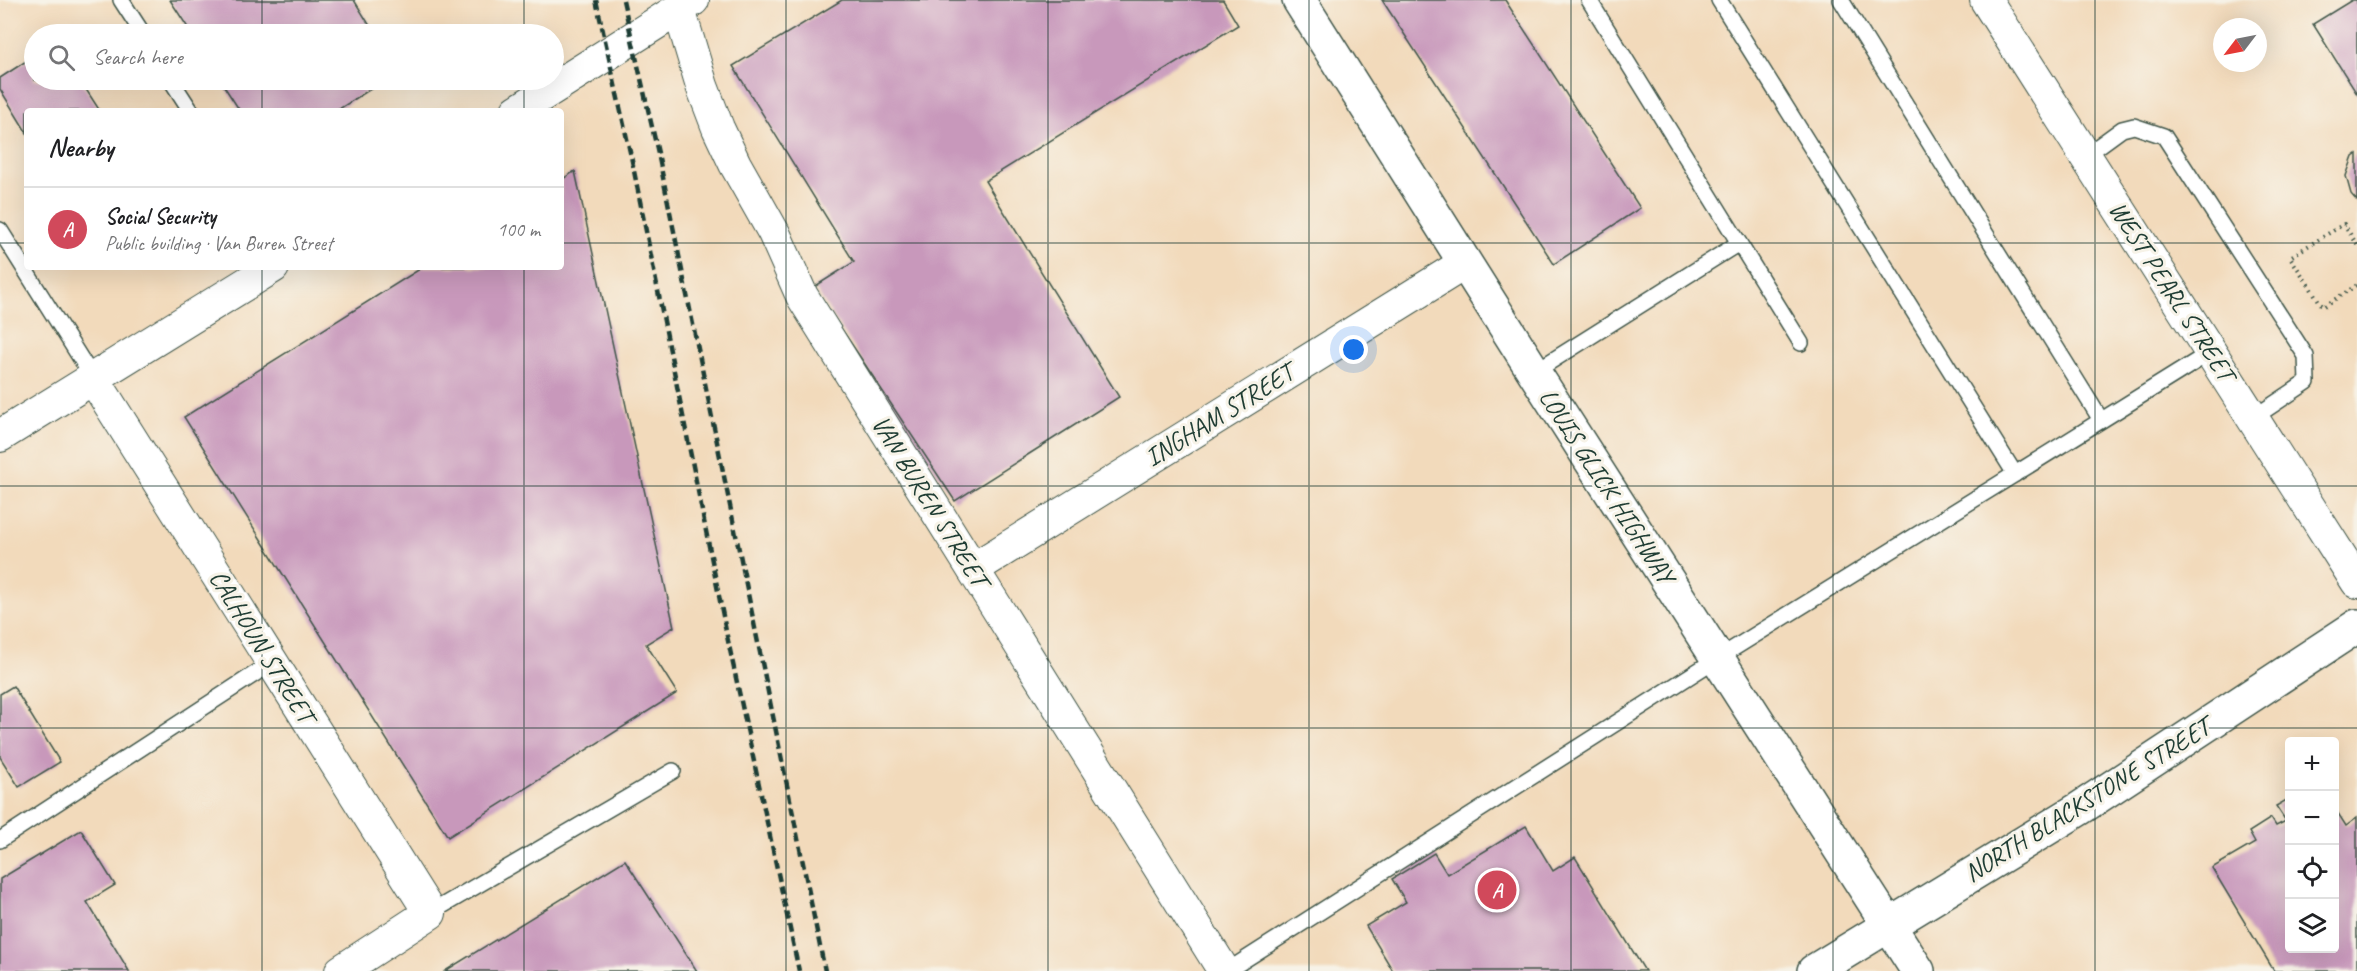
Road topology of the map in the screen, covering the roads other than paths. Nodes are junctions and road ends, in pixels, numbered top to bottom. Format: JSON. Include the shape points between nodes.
{"nodes":[{"id":1,"x":121,"y":0,"type":"edge"},
{"id":2,"x":1299,"y":0,"type":"edge"},
{"id":3,"x":1589,"y":0,"type":"edge"},
{"id":4,"x":1719,"y":0,"type":"edge"},
{"id":5,"x":1840,"y":0,"type":"edge"},
{"id":6,"x":1986,"y":0,"type":"edge"},
{"id":7,"x":686,"y":4,"type":"edge"},
{"id":8,"x":137,"y":24,"type":"edge"},
{"id":9,"x":564,"y":81,"type":"edge"},
{"id":10,"x":177,"y":90,"type":"edge"},
{"id":11,"x":550,"y":90,"type":"edge"},
{"id":12,"x":189,"y":108,"type":"edge"},
{"id":13,"x":522,"y":108,"type":"edge"},
{"id":14,"x":2085,"y":156,"type":"junction"},
{"id":15,"x":0,"y":230,"type":"edge"},
{"id":16,"x":1739,"y":243,"type":"junction"},
{"id":17,"x":1465,"y":263,"type":"junction"},
{"id":18,"x":24,"y":268,"type":"edge"},
{"id":19,"x":25,"y":270,"type":"edge"},
{"id":20,"x":268,"y":270,"type":"edge"},
{"id":21,"x":1801,"y":343,"type":"dead end"},
{"id":22,"x":2211,"y":352,"type":"junction"},
{"id":23,"x":1534,"y":372,"type":"junction"},
{"id":24,"x":93,"y":378,"type":"junction"},
{"id":25,"x":2253,"y":418,"type":"junction"},
{"id":26,"x":2101,"y":420,"type":"junction"},
{"id":27,"x":0,"y":436,"type":"edge"},
{"id":28,"x":2015,"y":474,"type":"junction"},
{"id":29,"x":973,"y":568,"type":"junction"},
{"id":30,"x":2357,"y":582,"type":"edge"},
{"id":31,"x":2357,"y":626,"type":"edge"},
{"id":32,"x":1718,"y":658,"type":"junction"},
{"id":33,"x":273,"y":662,"type":"junction"},
{"id":34,"x":674,"y":771,"type":"dead end"},
{"id":35,"x":0,"y":840,"type":"edge"},
{"id":36,"x":430,"y":913,"type":"junction"},
{"id":37,"x":1888,"y":925,"type":"junction"},
{"id":38,"x":341,"y":971,"type":"edge"},
{"id":39,"x":1225,"y":971,"type":"edge"},
{"id":40,"x":1814,"y":971,"type":"edge"},
{"id":41,"x":1918,"y":971,"type":"edge"}],
"edges":[{"from":1,"to":8,"type":"lane"},
{"from":2,"to":17,"type":"main road","name":"LOUIS GLICK HIGHWAY"},
{"from":3,"to":16,"type":"lane"},
{"from":4,"to":28,"type":"lane"},
{"from":5,"to":26,"type":"lane"},
{"from":6,"to":14,"type":"street","name":"WEST PEARL STREET"},
{"from":7,"to":9,"type":"street"},
{"from":7,"to":29,"type":"street","name":"VAN BUREN STREET","via":[[702,86],[718,128],[774,233],[802,296]]},
{"from":10,"to":12,"type":"lane"},
{"from":11,"to":13,"type":"street"},
{"from":14,"to":22,"type":"street","name":"WEST PEARL STREET"},
{"from":14,"to":25,"type":"lane","via":[[2122,129],[2134,126],[2164,136],[2306,356],[2307,382]]},
{"from":15,"to":18,"type":"lane"},
{"from":16,"to":21,"type":"lane"},
{"from":16,"to":23,"type":"lane"},
{"from":17,"to":23,"type":"main road","name":"LOUIS GLICK HIGHWAY"},
{"from":17,"to":29,"type":"street","name":"INGHAM STREET"},
{"from":19,"to":24,"type":"lane"},
{"from":20,"to":24,"type":"street"},
{"from":22,"to":25,"type":"street","name":"WEST PEARL STREET"},
{"from":22,"to":26,"type":"lane"},
{"from":23,"to":32,"type":"main road","name":"LOUIS GLICK HIGHWAY"},
{"from":24,"to":27,"type":"street"},
{"from":24,"to":33,"type":"street","name":"CALHOUN STREET"},
{"from":25,"to":30,"type":"street","name":"WEST PEARL STREET"},
{"from":26,"to":28,"type":"lane"},
{"from":28,"to":32,"type":"lane"},
{"from":29,"to":39,"type":"street","name":"VAN BUREN STREET"},
{"from":31,"to":37,"type":"main road","name":"NORTH BLACKSTONE STREET","via":[[2079,809]]},
{"from":32,"to":37,"type":"main road","name":"LOUIS GLICK HIGHWAY"},
{"from":32,"to":39,"type":"lane"},
{"from":33,"to":35,"type":"lane"},
{"from":33,"to":36,"type":"street","name":"CALHOUN STREET"},
{"from":34,"to":36,"type":"lane"},
{"from":36,"to":38,"type":"street"},
{"from":37,"to":40,"type":"main road","name":"NORTH BLACKSTONE STREET"},
{"from":37,"to":41,"type":"main road","name":"LOUIS GLICK HIGHWAY"}]}
